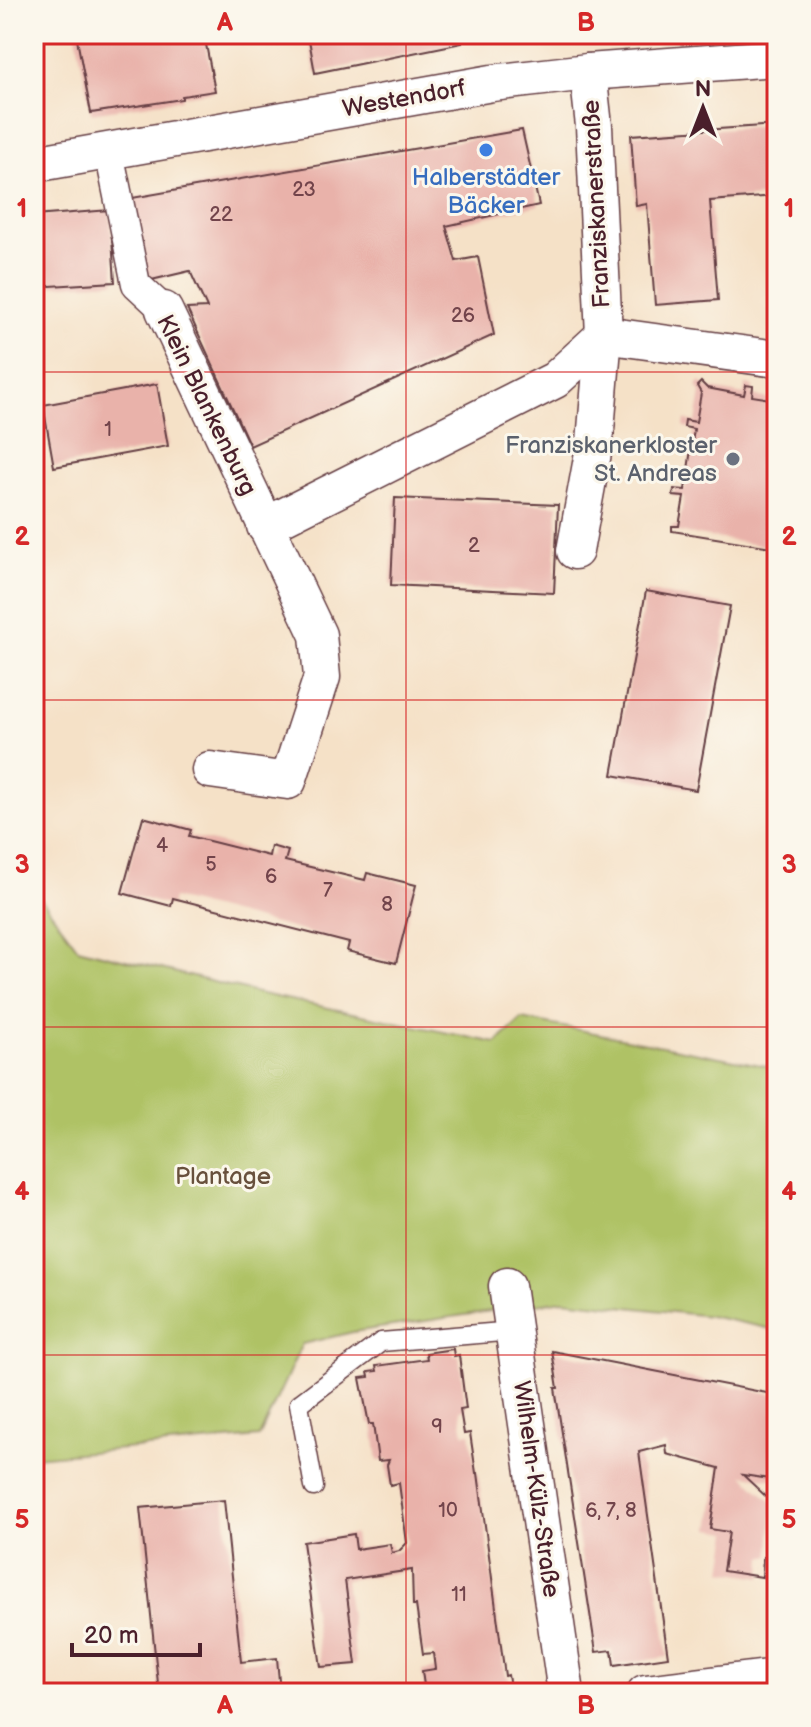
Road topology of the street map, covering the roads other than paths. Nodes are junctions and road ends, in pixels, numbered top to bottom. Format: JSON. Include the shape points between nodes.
{"nodes":[{"id":1,"x":777,"y":58,"type":"edge"},
{"id":2,"x":588,"y":72,"type":"junction"},
{"id":3,"x":109,"y":152,"type":"junction"},
{"id":4,"x":34,"y":164,"type":"edge"},
{"id":5,"x":164,"y":310,"type":"joint"},
{"id":6,"x":604,"y":335,"type":"junction"},
{"id":7,"x":777,"y":359,"type":"edge"},
{"id":8,"x":265,"y":526,"type":"junction"},
{"id":9,"x":575,"y":551,"type":"dead end"},
{"id":10,"x":210,"y":770,"type":"dead end"},
{"id":11,"x":507,"y":1286,"type":"dead end"},
{"id":12,"x":514,"y":1331,"type":"junction"},
{"id":13,"x":314,"y":1487,"type":"dead end"},
{"id":14,"x":766,"y":1678,"type":"edge"},
{"id":15,"x":566,"y":1693,"type":"edge"},
{"id":16,"x":645,"y":1693,"type":"edge"}],
"edges":[{"from":1,"to":2,"type":"street","name":"Westendorf"},
{"from":2,"to":3,"type":"street","name":"Westendorf","via":[[492,83]]},
{"from":2,"to":6,"type":"street","name":"Franziskanerstraße"},
{"from":3,"to":4,"type":"street","name":"Westendorf"},
{"from":3,"to":5,"type":"street","name":"Klein Blankenburg","via":[[136,284]]},
{"from":5,"to":8,"type":"street","name":"Klein Blankenburg"},
{"from":6,"to":7,"type":"street","name":"Franziskanerstraße"},
{"from":6,"to":8,"type":"street","name":"Klein Blankenburg","via":[[555,380]]},
{"from":6,"to":9,"type":"street","name":"Franziskanerstraße","via":[[595,442]]},
{"from":8,"to":10,"type":"street","name":"Klein Blankenburg","via":[[318,635],[322,677],[288,781]]},
{"from":11,"to":12,"type":"street","name":"Wilhelm-Külz-Straße"},
{"from":12,"to":13,"type":"lane","via":[[381,1342],[299,1404]]},
{"from":12,"to":15,"type":"street","name":"Wilhelm-Külz-Straße"},
{"from":14,"to":16,"type":"street"}]}
